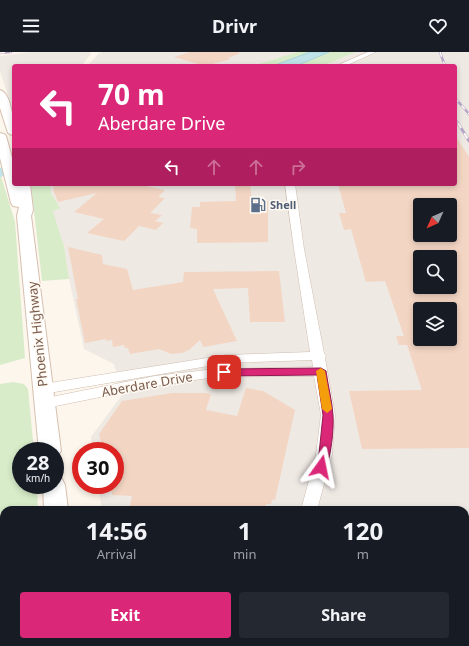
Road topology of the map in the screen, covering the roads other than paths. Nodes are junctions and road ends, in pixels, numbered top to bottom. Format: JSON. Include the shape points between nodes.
{"nodes":[{"id":1,"x":373,"y":52,"type":"edge"},
{"id":2,"x":345,"y":64,"type":"edge"},
{"id":3,"x":0,"y":93,"type":"edge"},
{"id":4,"x":12,"y":127,"type":"edge"},
{"id":5,"x":0,"y":136,"type":"edge"},
{"id":6,"x":12,"y":170,"type":"edge"},
{"id":7,"x":18,"y":186,"type":"edge"},
{"id":8,"x":290,"y":186,"type":"edge"},
{"id":9,"x":319,"y":356,"type":"junction"},
{"id":10,"x":321,"y":371,"type":"junction"},
{"id":11,"x":44,"y":396,"type":"junction"},
{"id":12,"x":49,"y":442,"type":"edge"},
{"id":13,"x":55,"y":494,"type":"edge"},
{"id":14,"x":56,"y":506,"type":"edge"},
{"id":15,"x":310,"y":506,"type":"edge"}],
"edges":[{"from":1,"to":2,"type":"street"},
{"from":3,"to":4,"type":"main road"},
{"from":5,"to":6,"type":"main road","name":"Phoenix Highway"},
{"from":7,"to":11,"type":"main road","name":"Phoenix Highway","via":[[20,211],[24,216]]},
{"from":8,"to":9,"type":"street"},
{"from":9,"to":10,"type":"street"},
{"from":9,"to":11,"type":"street","name":"Aberdare Drive","via":[[204,362]]},
{"from":10,"to":11,"type":"street","name":"Aberdare Drive","via":[[215,373]]},
{"from":10,"to":15,"type":"street","via":[[328,415],[324,454]]},
{"from":11,"to":12,"type":"main road","name":"Phoenix Highway"},
{"from":13,"to":14,"type":"main road"}]}
